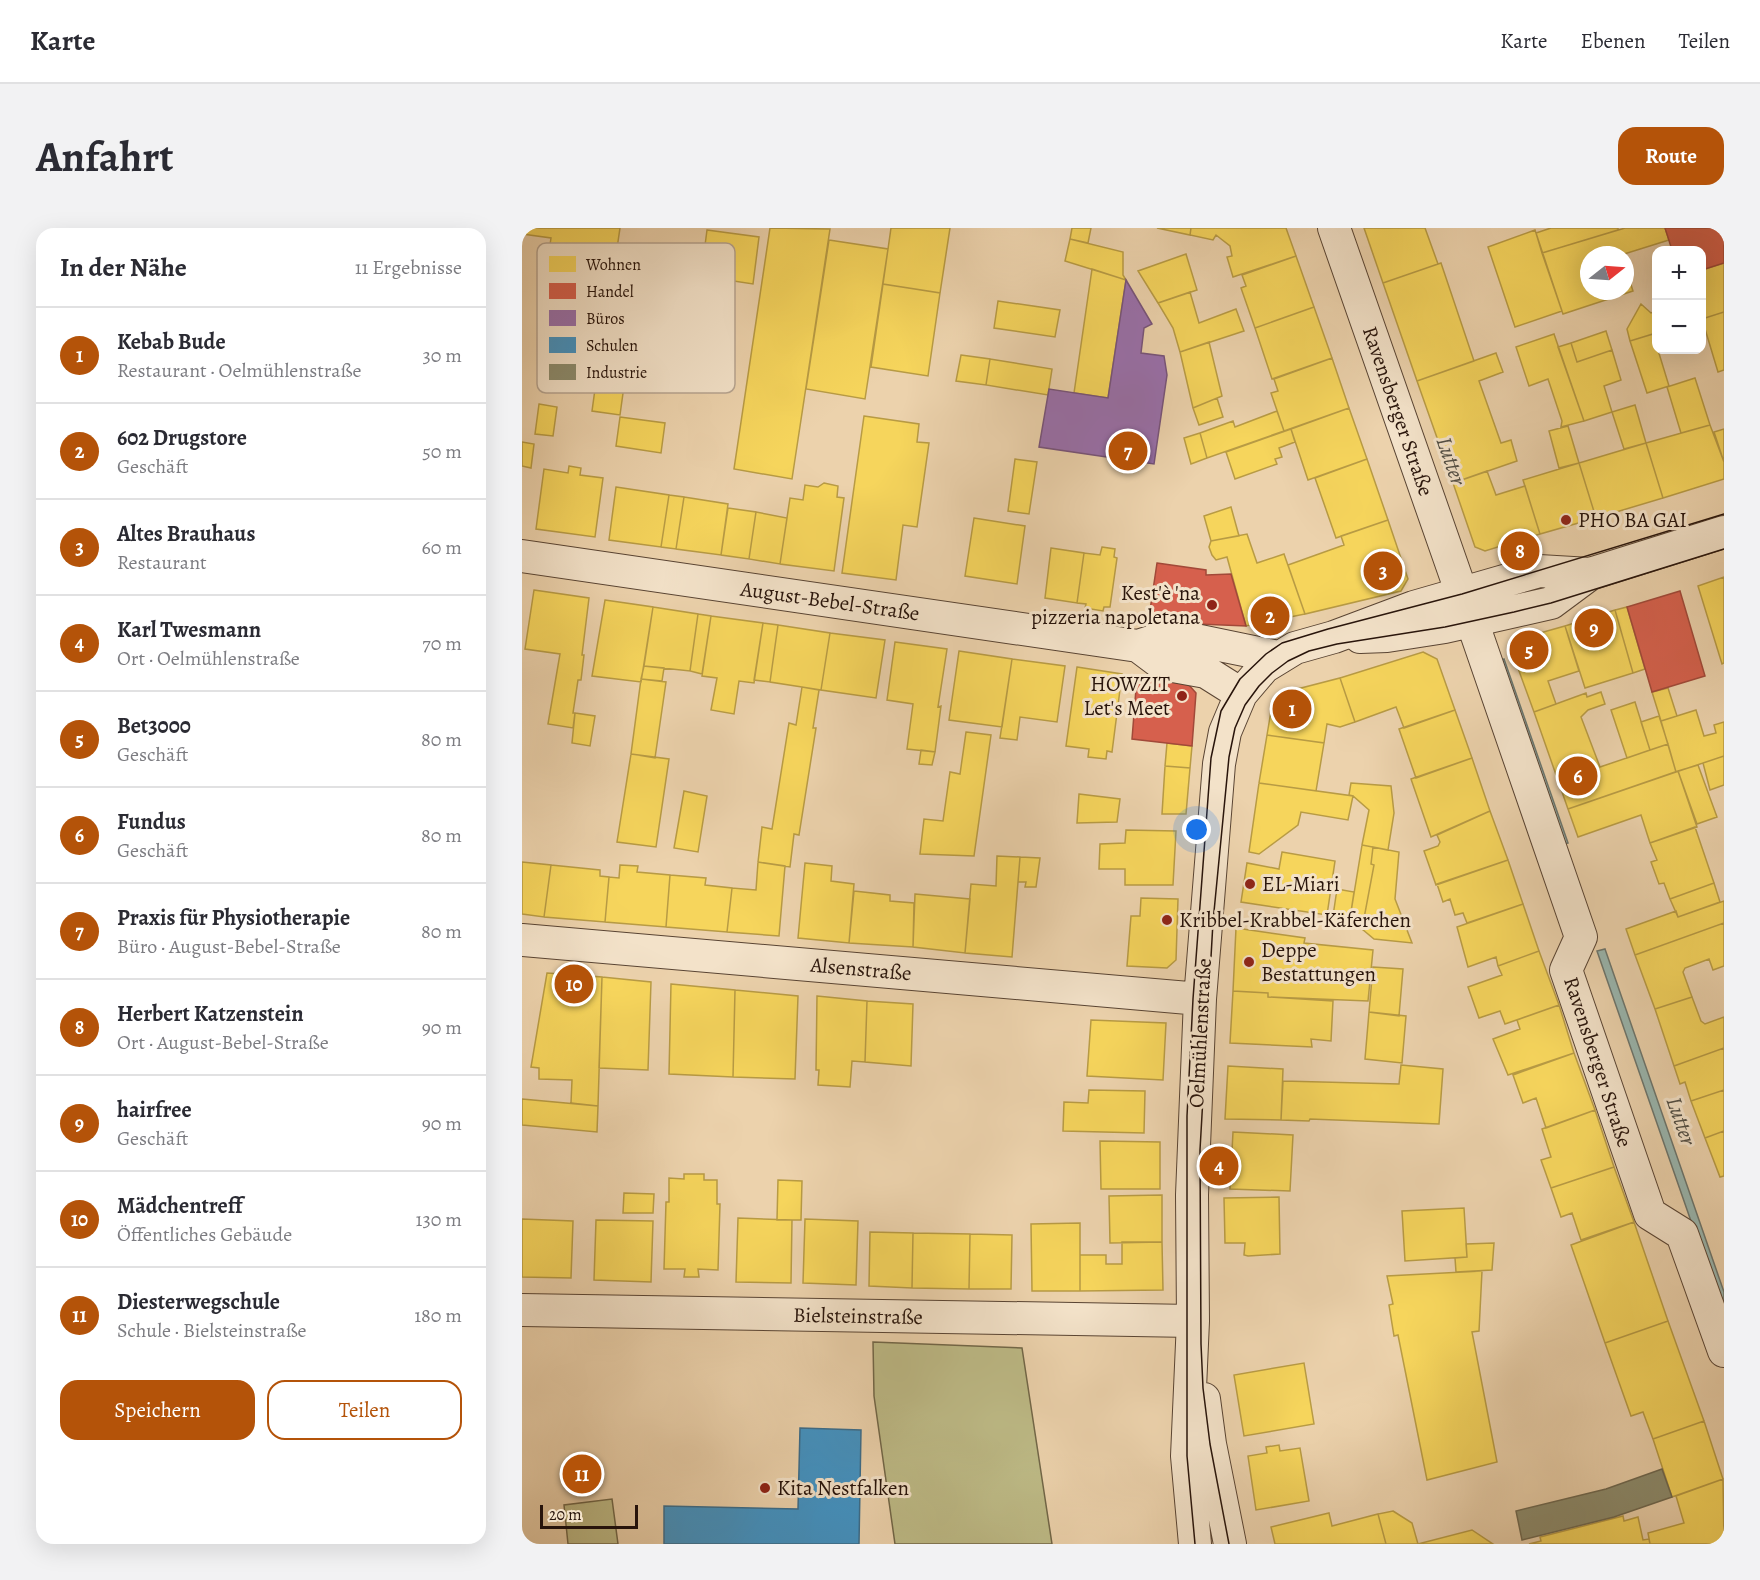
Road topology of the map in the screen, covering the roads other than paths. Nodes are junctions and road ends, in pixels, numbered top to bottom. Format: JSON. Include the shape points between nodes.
{"nodes":[{"id":1,"x":1334,"y":228,"type":"edge"},
{"id":2,"x":1724,"y":532,"type":"edge"},
{"id":3,"x":522,"y":556,"type":"edge"},
{"id":4,"x":1467,"y":608,"type":"junction"},
{"id":5,"x":1138,"y":646,"type":"junction"},
{"id":6,"x":1278,"y":657,"type":"junction"},
{"id":7,"x":1241,"y":694,"type":"junction"},
{"id":8,"x":522,"y":940,"type":"edge"},
{"id":9,"x":1200,"y":999,"type":"junction"},
{"id":10,"x":522,"y":1310,"type":"edge"},
{"id":11,"x":1193,"y":1321,"type":"junction"},
{"id":12,"x":1724,"y":1351,"type":"edge"},
{"id":13,"x":1195,"y":1544,"type":"edge"},
{"id":14,"x":1230,"y":1544,"type":"edge"}],
"edges":[{"from":1,"to":4,"type":"street","name":"Ravensberger Straße"},
{"from":2,"to":4,"type":"street","via":[[1590,574],[1539,571]]},
{"from":3,"to":5,"type":"street","name":"August-Bebel-Straße"},
{"from":4,"to":6,"type":"street","via":[[1402,611]]},
{"from":4,"to":12,"type":"street","name":"Ravensberger Straße","via":[[1581,937],[1566,970],[1642,1193],[1650,1214],[1683,1234]]},
{"from":5,"to":6,"type":"street","name":"August-Bebel-Straße","via":[[1166,637]]},
{"from":5,"to":7,"type":"street","name":"August-Bebel-Straße","via":[[1162,664],[1206,672]]},
{"from":6,"to":7,"type":"street","name":"Oelmühlenstraße"},
{"from":7,"to":9,"type":"street","name":"Oelmühlenstraße","via":[[1225,732],[1219,764]]},
{"from":8,"to":9,"type":"street","name":"Alsenstraße"},
{"from":9,"to":11,"type":"street","name":"Oelmühlenstraße","via":[[1192,1196]]},
{"from":10,"to":11,"type":"street","name":"Bielsteinstraße"},
{"from":11,"to":13,"type":"street","name":"Oelmühlenstraße","via":[[1187,1456]]},
{"from":11,"to":14,"type":"street","name":"Oelmühlenstraße","via":[[1210,1444]]}]}
